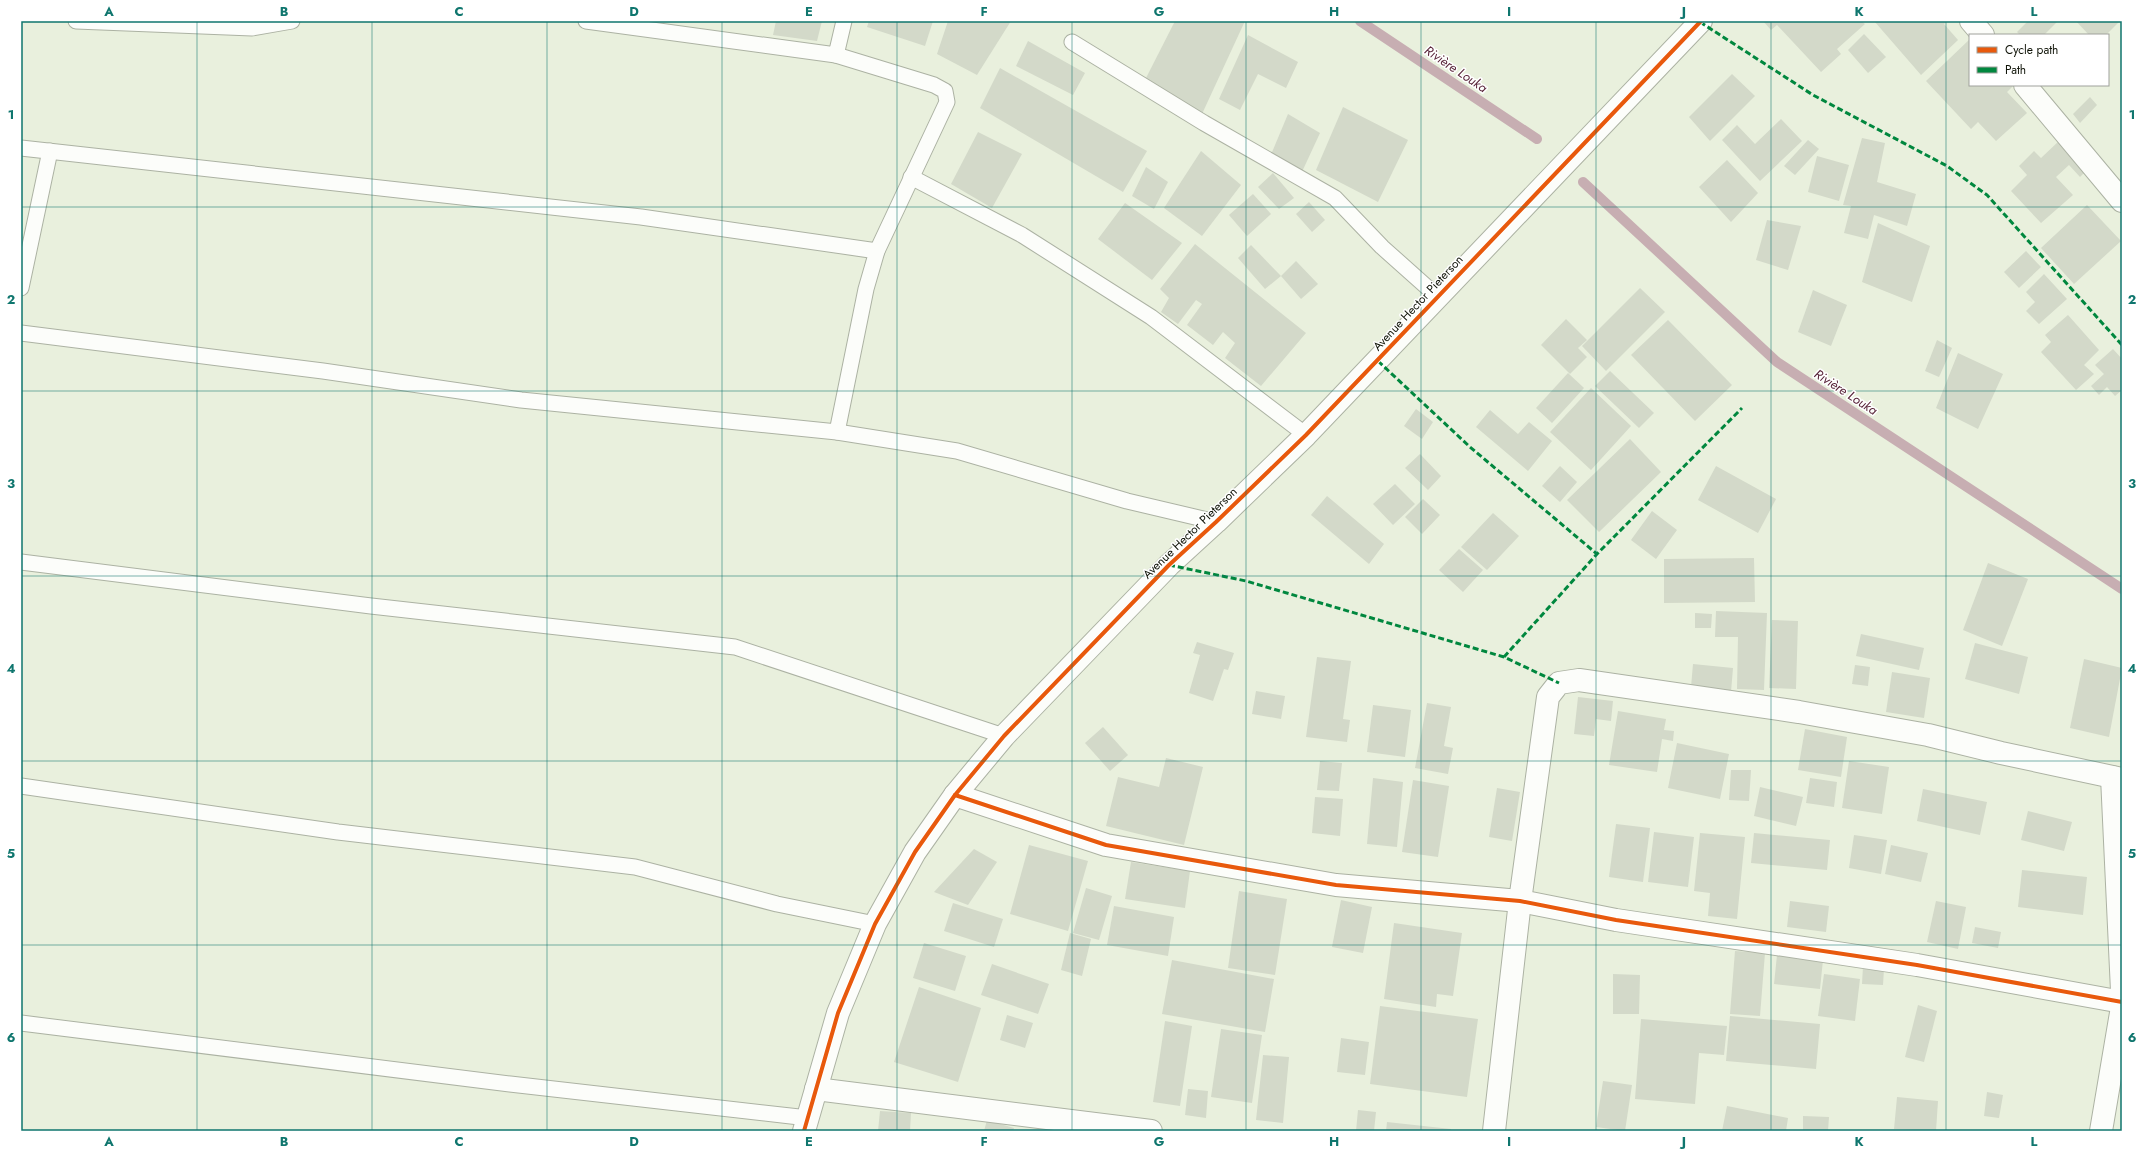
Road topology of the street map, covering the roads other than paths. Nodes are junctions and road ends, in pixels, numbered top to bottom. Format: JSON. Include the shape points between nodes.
{"nodes":[{"id":1,"x":76,"y":21,"type":"edge"},
{"id":2,"x":292,"y":21,"type":"edge"},
{"id":3,"x":586,"y":21,"type":"edge"},
{"id":4,"x":844,"y":21,"type":"edge"},
{"id":5,"x":1700,"y":21,"type":"edge"},
{"id":6,"x":1971,"y":21,"type":"edge"},
{"id":7,"x":1982,"y":34,"type":"edge"},
{"id":8,"x":1072,"y":42,"type":"dead end"},
{"id":9,"x":836,"y":55,"type":"junction"},
{"id":10,"x":2026,"y":86,"type":"edge"},
{"id":11,"x":21,"y":148,"type":"edge"},
{"id":12,"x":50,"y":151,"type":"junction"},
{"id":13,"x":911,"y":177,"type":"junction"},
{"id":14,"x":2122,"y":201,"type":"edge"},
{"id":15,"x":878,"y":251,"type":"junction"},
{"id":16,"x":21,"y":288,"type":"edge"},
{"id":17,"x":1438,"y":297,"type":"junction"},
{"id":18,"x":21,"y":333,"type":"edge"},
{"id":19,"x":837,"y":432,"type":"junction"},
{"id":20,"x":1306,"y":435,"type":"junction"},
{"id":21,"x":1216,"y":522,"type":"junction"},
{"id":22,"x":21,"y":562,"type":"edge"},
{"id":23,"x":1004,"y":736,"type":"junction"},
{"id":24,"x":2117,"y":778,"type":"edge"},
{"id":25,"x":21,"y":786,"type":"edge"},
{"id":26,"x":955,"y":795,"type":"junction"},
{"id":27,"x":1520,"y":901,"type":"junction"},
{"id":28,"x":874,"y":924,"type":"junction"},
{"id":29,"x":2122,"y":991,"type":"edge"},
{"id":30,"x":2122,"y":1002,"type":"edge"},
{"id":31,"x":2122,"y":1007,"type":"edge"},
{"id":32,"x":21,"y":1023,"type":"edge"},
{"id":33,"x":816,"y":1089,"type":"junction"},
{"id":34,"x":806,"y":1124,"type":"edge"},
{"id":35,"x":1151,"y":1131,"type":"edge"},
{"id":36,"x":1494,"y":1131,"type":"edge"},
{"id":37,"x":2101,"y":1131,"type":"edge"}],
"edges":[{"from":1,"to":2,"type":"lane","via":[[252,28]]},
{"from":3,"to":9,"type":"lane"},
{"from":4,"to":9,"type":"lane"},
{"from":5,"to":17,"type":"street","name":"Avenue Hector Pieterson"},
{"from":6,"to":7,"type":"street"},
{"from":8,"to":17,"type":"lane","via":[[1204,123],[1334,198],[1382,247]]},
{"from":9,"to":13,"type":"lane","via":[[934,85],[945,92],[947,102]]},
{"from":10,"to":14,"type":"street"},
{"from":11,"to":12,"type":"lane"},
{"from":12,"to":15,"type":"lane","via":[[641,217]]},
{"from":12,"to":16,"type":"lane"},
{"from":13,"to":15,"type":"lane"},
{"from":13,"to":20,"type":"lane","via":[[1022,235],[1151,316]]},
{"from":15,"to":19,"type":"lane","via":[[866,289]]},
{"from":17,"to":20,"type":"street","name":"Avenue Hector Pieterson"},
{"from":18,"to":19,"type":"lane","via":[[323,371],[521,400]]},
{"from":19,"to":21,"type":"lane","via":[[957,451],[1127,501]]},
{"from":20,"to":21,"type":"street","name":"Avenue Hector Pieterson"},
{"from":21,"to":23,"type":"street","name":"Avenue Hector Pieterson","via":[[1169,565]]},
{"from":22,"to":23,"type":"lane","via":[[371,606],[735,647]]},
{"from":23,"to":26,"type":"street","name":"Avenue Hector Pieterson"},
{"from":24,"to":27,"type":"street","via":[[2001,754],[1928,735],[1799,712],[1579,680],[1559,683],[1548,697]]},
{"from":24,"to":29,"type":"street"},
{"from":25,"to":28,"type":"lane","via":[[338,832],[635,867],[777,904]]},
{"from":26,"to":27,"type":"street","via":[[1106,845],[1336,885]]},
{"from":26,"to":28,"type":"street","name":"Avenue Hector Pieterson","via":[[915,852]]},
{"from":27,"to":30,"type":"street","via":[[1616,920],[1917,965]]},
{"from":27,"to":36,"type":"street"},
{"from":28,"to":33,"type":"street","name":"Avenue Hector Pieterson","via":[[838,1013]]},
{"from":31,"to":37,"type":"street"},
{"from":32,"to":34,"type":"lane"},
{"from":33,"to":34,"type":"street","name":"Avenue Hector Pieterson"},
{"from":33,"to":35,"type":"street"}]}
